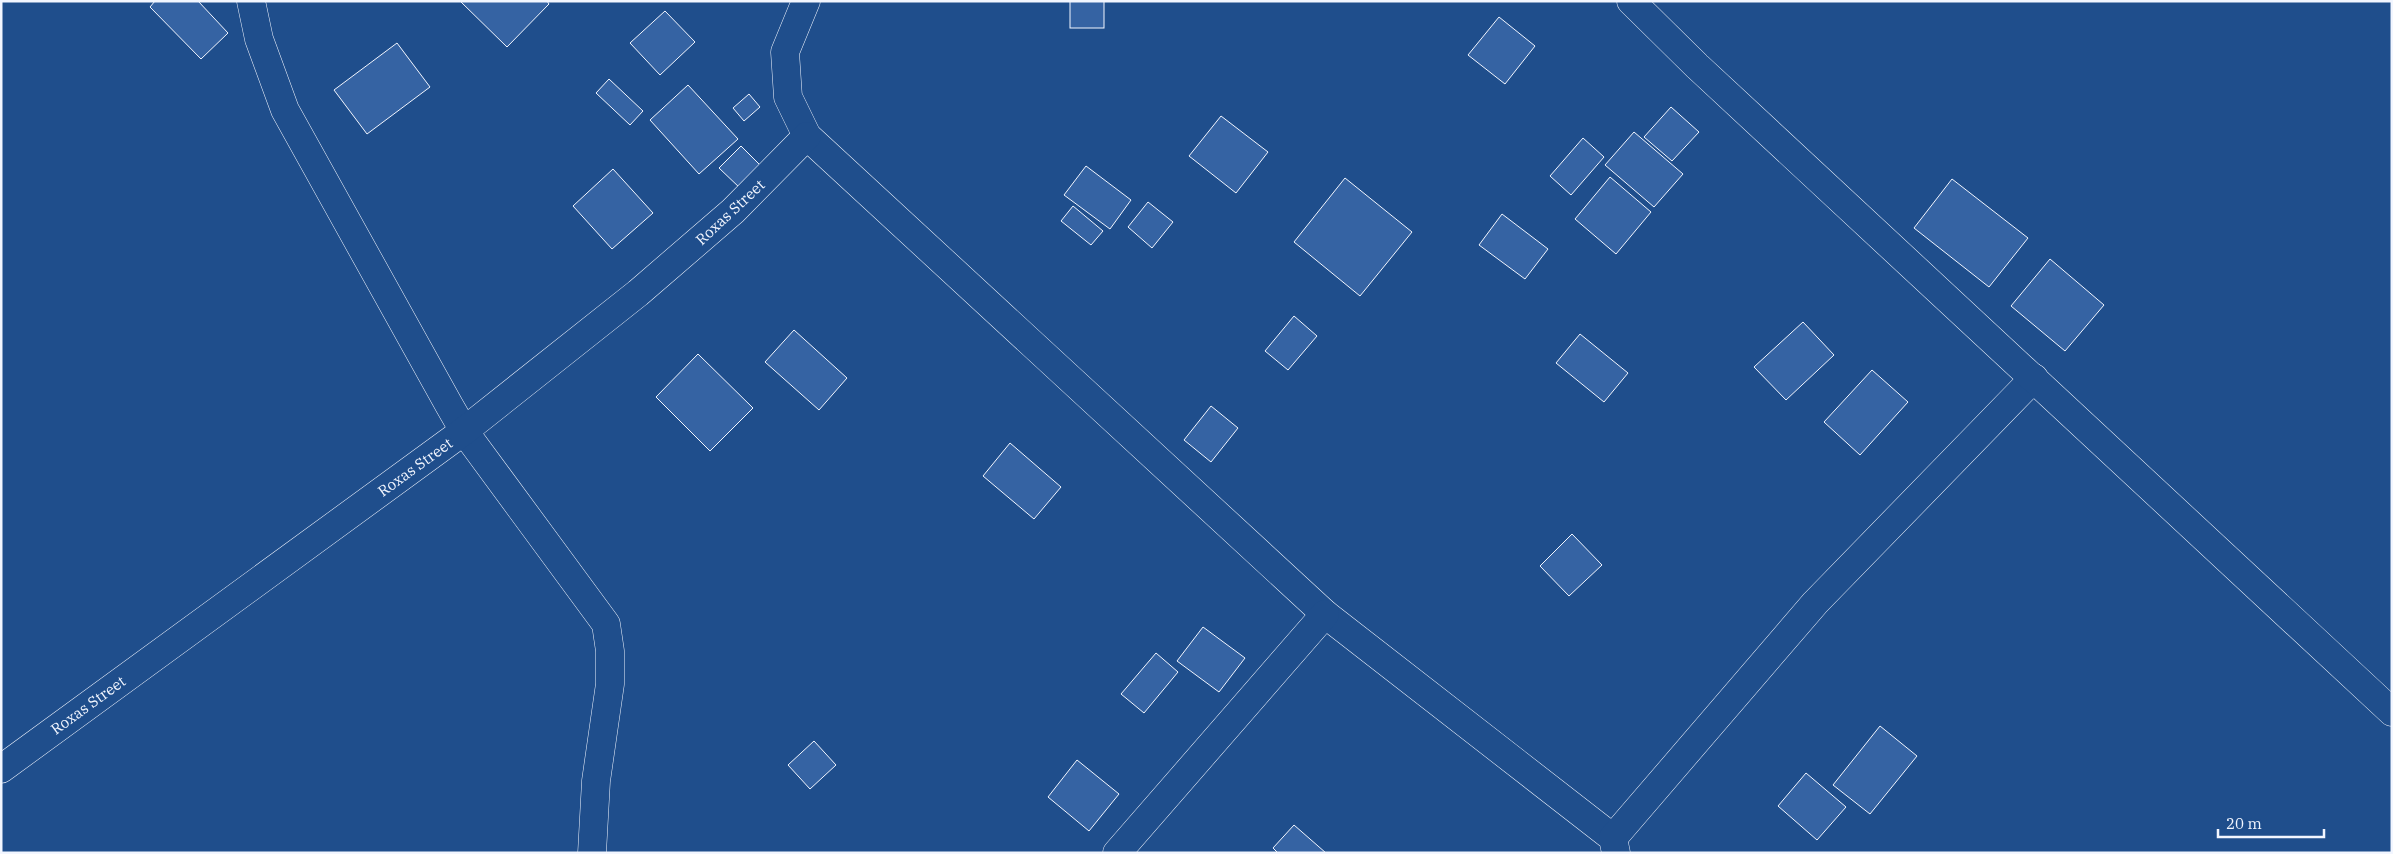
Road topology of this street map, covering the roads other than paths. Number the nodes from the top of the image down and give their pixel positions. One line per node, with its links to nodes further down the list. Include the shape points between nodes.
1 (251, 1): 6 (street, via 259,39 285,110)
2 (806, 1): 4 (street, via 785,52 788,97)
3 (1631, 1): 5 (street)
4 (807, 136): 6 (street, Roxas Street, via 718,224 638,293); 7 (street)
5 (2034, 378): 8 (street); 10 (street, via 1815,603)
6 (464, 431): 9 (street, Roxas Street); 11 (street, via 606,624 610,684 596,781)
7 (1325, 614): 10 (street); 12 (street)
8 (2392, 712)
9 (1, 769)
10 (1615, 845)
11 (592, 853)
12 (1117, 853)

